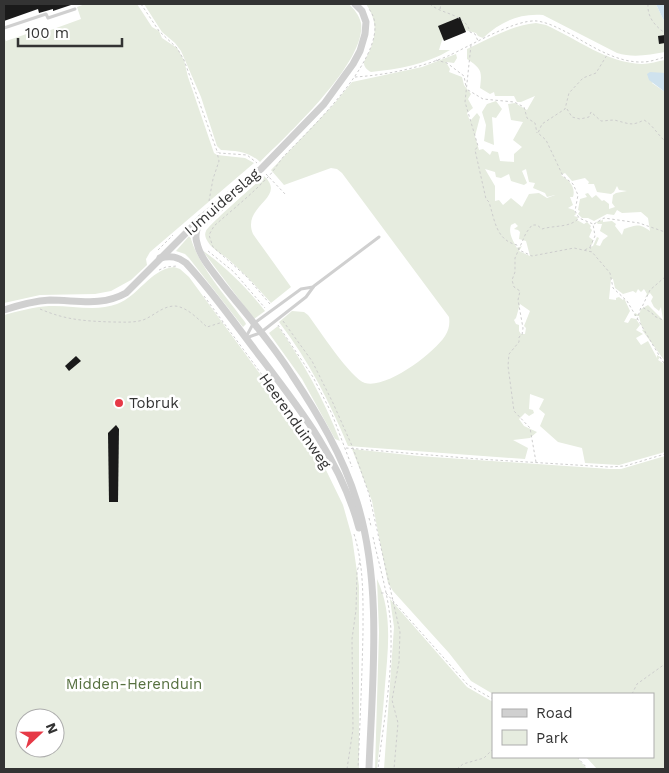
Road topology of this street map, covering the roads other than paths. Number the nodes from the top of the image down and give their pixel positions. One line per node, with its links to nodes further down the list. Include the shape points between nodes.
1 (355, 4): 4 (street, IJmuiderslag, via 366,22 365,34 345,78 262,169)
2 (75, 9): 3 (lane, via 48,18 46,14)
3 (4, 28)
4 (201, 218): 6 (street, IJmuiderslag); 9 (street, Heerenduinweg, via 196,237 200,251)
5 (379, 237): 7 (lane)
6 (160, 258): 8 (street, IJmuiderslag, via 126,293 114,299 102,302 49,300); 11 (street, Heerenduinweg, via 175,256 186,263)
7 (314, 286): 9 (lane, via 301,290); 10 (lane, via 306,297)
8 (4, 310)
9 (253, 324): 10 (street, Heerenduinweg); 11 (lane)
10 (260, 332): 11 (lane); 12 (street, Heerenduinweg, via 292,374 336,446 358,502)
11 (246, 338): 12 (street, Heerenduinweg, via 306,418 328,454 358,520)
12 (370, 572): 13 (street, Heerenduinweg, via 373,640)
13 (369, 769)

